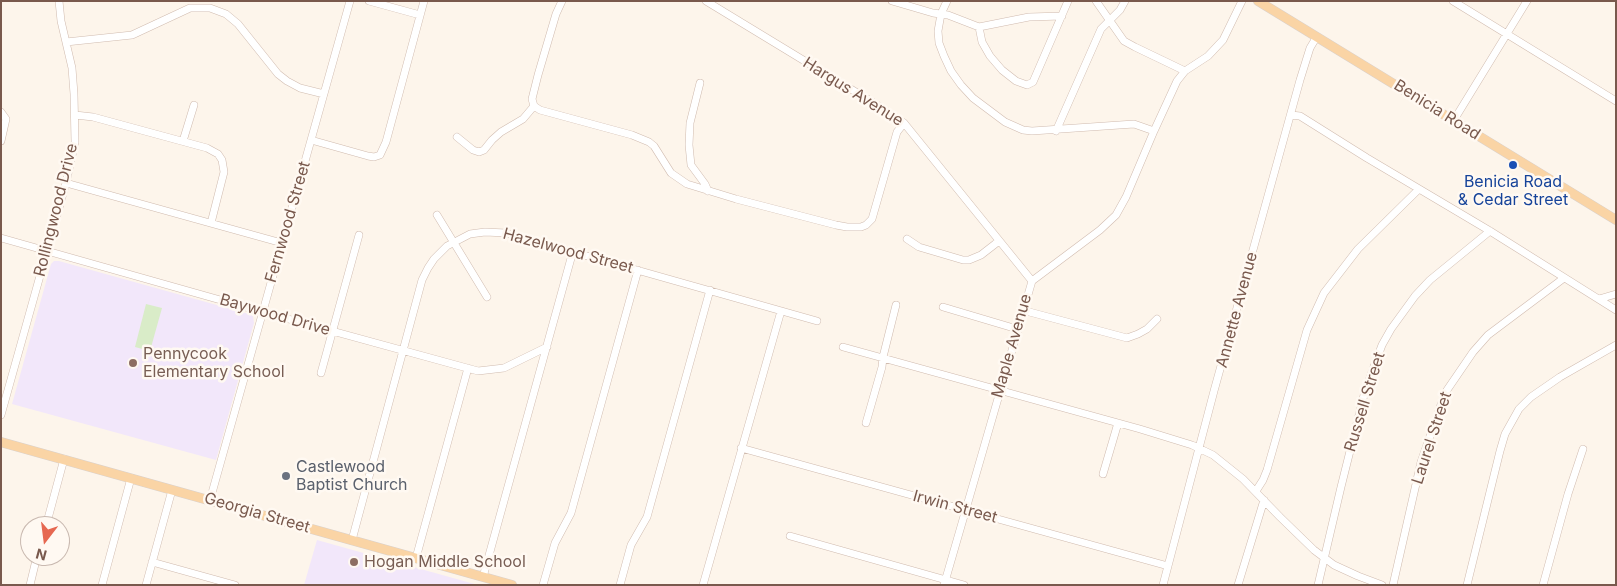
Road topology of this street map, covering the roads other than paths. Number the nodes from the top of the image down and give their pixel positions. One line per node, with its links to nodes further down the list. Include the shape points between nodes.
1 (59, 1): 23 (street, Rollingwood Drive)
2 (350, 1): 26 (street, Fernwood Street)
3 (369, 1): 17 (street)
4 (424, 1): 17 (street)
5 (562, 1): 28 (street, via 547,42)
6 (706, 1): 34 (street, Hargus Avenue)
7 (892, 1): 16 (street)
8 (947, 1): 16 (street)
9 (1068, 1): 18 (street)
10 (1096, 1): 19 (street)
11 (1125, 1): 19 (street)
12 (1242, 1): 24 (street, Maple Avenue, via 1223,40 1208,56)
13 (1258, 1): 22 (main road, Benicia Road)
14 (1453, 1): 21 (street)
15 (1527, 1): 21 (street)
16 (941, 14): 20 (street); 35 (street, via 939,43 961,85 1005,122 1032,131)
17 (420, 15): 38 (street, via 380,155 368,156)
18 (1062, 16): 20 (street, via 1029,17); 20 (street, via 1033,82 1027,85 1016,81 990,56 982,42)
19 (1109, 20): 24 (street, via 1124,41); 35 (street, via 1101,29)
20 (979, 27)
21 (1506, 35): 27 (street); 33 (street)
22 (1316, 38): 32 (street, Annette Avenue); 33 (main road, Benicia Road)
23 (66, 42): 26 (street, via 132,35 190,8 210,8 226,14 238,24 287,81); 31 (street, Rollingwood Drive, via 72,68)
24 (1185, 71): 36 (street, Maple Avenue, via 1172,89)
25 (700, 83): 43 (street, via 690,123 689,145 692,165)
26 (324, 94): 38 (street, Fernwood Street)
27 (1616, 101)
28 (533, 103): 37 (street, via 517,124 501,132 480,152); 43 (street, via 540,110 649,142 671,173 687,184)
29 (194, 105): 40 (street)
30 (1, 112): 39 (street, via 6,119)
31 (75, 115): 40 (street, via 92,116); 41 (street, Rollingwood Drive, via 75,142)
32 (1290, 115): 42 (street, via 1300,116); 86 (street, Annette Avenue)
33 (1454, 120): 45 (main road, Benicia Road)
34 (904, 123): 43 (street, via 897,132 872,218 866,225 847,227); 51 (street, Hargus Avenue)
35 (1056, 131): 36 (street, via 1134,124)
36 (1154, 132): 58 (street, Maple Avenue, via 1116,215)
37 (457, 137)
38 (311, 140): 52 (street, Fernwood Street)
39 (1, 141)
40 (183, 141): 46 (street, via 213,150 222,160 224,172)
41 (66, 183): 46 (street); 54 (street, Rollingwood Drive)
42 (1420, 189): 47 (street); 92 (street, via 1358,248 1324,293 1308,330 1267,470)
43 (708, 191)
44 (437, 215): 53 (street)
45 (1616, 220)
46 (211, 223): 52 (street)
47 (1490, 231): 57 (street); 99 (street, Russell Street, via 1430,280 1391,328 1382,345 1365,391)
48 (359, 235): 72 (street)
49 (1, 238): 54 (street, Baywood Drive)
50 (907, 239): 51 (street, via 919,247 963,260 980,255)
51 (999, 241): 58 (street, Hargus Avenue)
52 (282, 243): 68 (street, Fernwood Street)
53 (453, 243): 55 (street, Hazelwood Street, via 470,234 494,232); 61 (street); 76 (street, Hazelwood Street, via 434,259 422,280)
54 (47, 250): 68 (street, Baywood Drive); 81 (street, Rollingwood Drive)
55 (574, 251): 56 (street, Hazelwood Street); 74 (street)
56 (638, 270): 59 (street, Hazelwood Street); 111 (street, via 571,513 555,543)
57 (1564, 278): 62 (street); 119 (street, Laurel Street, via 1488,335 1445,393 1421,462)
58 (1032, 281): 65 (street, Maple Avenue)
59 (710, 290): 67 (street, Hazelwood Street); 112 (street, via 647,517 631,545)
60 (1616, 294): 62 (street)
61 (487, 297)
62 (1599, 299): 66 (street)
63 (896, 305): 77 (street)
64 (943, 307): 71 (street)
65 (1022, 310): 69 (street, via 1127,338 1147,329); 71 (street, Maple Avenue)
66 (1616, 310)
67 (781, 311): 70 (street, Hazelwood Street); 85 (street)
68 (262, 312): 72 (street, Baywood Drive); 93 (street, Fernwood Street)
69 (1157, 319)
70 (817, 321)
71 (1016, 329): 80 (street, Maple Avenue)
72 (332, 332): 76 (street, Baywood Drive); 79 (street)
73 (1616, 345): 120 (street, via 1560,377 1519,409 1505,434)
74 (547, 347): 78 (street, Baywood Drive, via 504,368 478,371); 104 (street)
75 (843, 347): 77 (street)
76 (404, 351): 78 (street, Baywood Drive); 98 (street, Hazelwood Street)
77 (882, 357): 80 (street); 83 (street)
78 (468, 368): 100 (street)
79 (321, 374)
80 (1000, 390): 82 (street); 95 (street, Maple Avenue)
81 (1, 416)
82 (1118, 423): 86 (street); 89 (street)
83 (866, 424)
84 (1, 442): 88 (main road, Georgia Street)
85 (741, 448): 95 (street, Irwin Street); 113 (street)
86 (1199, 448): 92 (street, via 1228,466); 103 (street, Annette Avenue)
87 (1583, 449): 121 (street)
88 (64, 459): 90 (main road, Georgia Street); 96 (street)
89 (1103, 474)
90 (131, 478): 91 (main road, Georgia Street); 107 (street)
91 (172, 490): 93 (main road, Georgia Street); 101 (street)
92 (1256, 491): 94 (street)
93 (210, 500): 98 (main road, Georgia Street)
94 (1264, 500): 99 (street); 116 (street)
95 (966, 510): 103 (street, Irwin Street); 105 (street, Maple Avenue)
96 (49, 516)
97 (790, 536): 105 (street)
98 (352, 540): 100 (main road, Georgia Street)
99 (1324, 557): 117 (street, Russell Street); 118 (street, via 1334,565)
100 (416, 558): 104 (main road, Georgia Street)
101 (152, 562): 108 (street); 109 (street)
102 (35, 566): 106 (street)
103 (1168, 566): 115 (street, Annette Avenue)
104 (483, 577): 110 (main road, Georgia Street)
105 (945, 582): 114 (street)
106 (30, 585)
107 (102, 585)
108 (146, 585)
109 (234, 585)
110 (512, 585)
111 (543, 585)
112 (620, 585)
113 (703, 585)
114 (964, 585)
115 (1163, 585)
116 (1238, 585)
117 (1318, 585)
118 (1382, 585)
119 (1393, 585)
120 (1466, 585)
121 (1543, 585)

